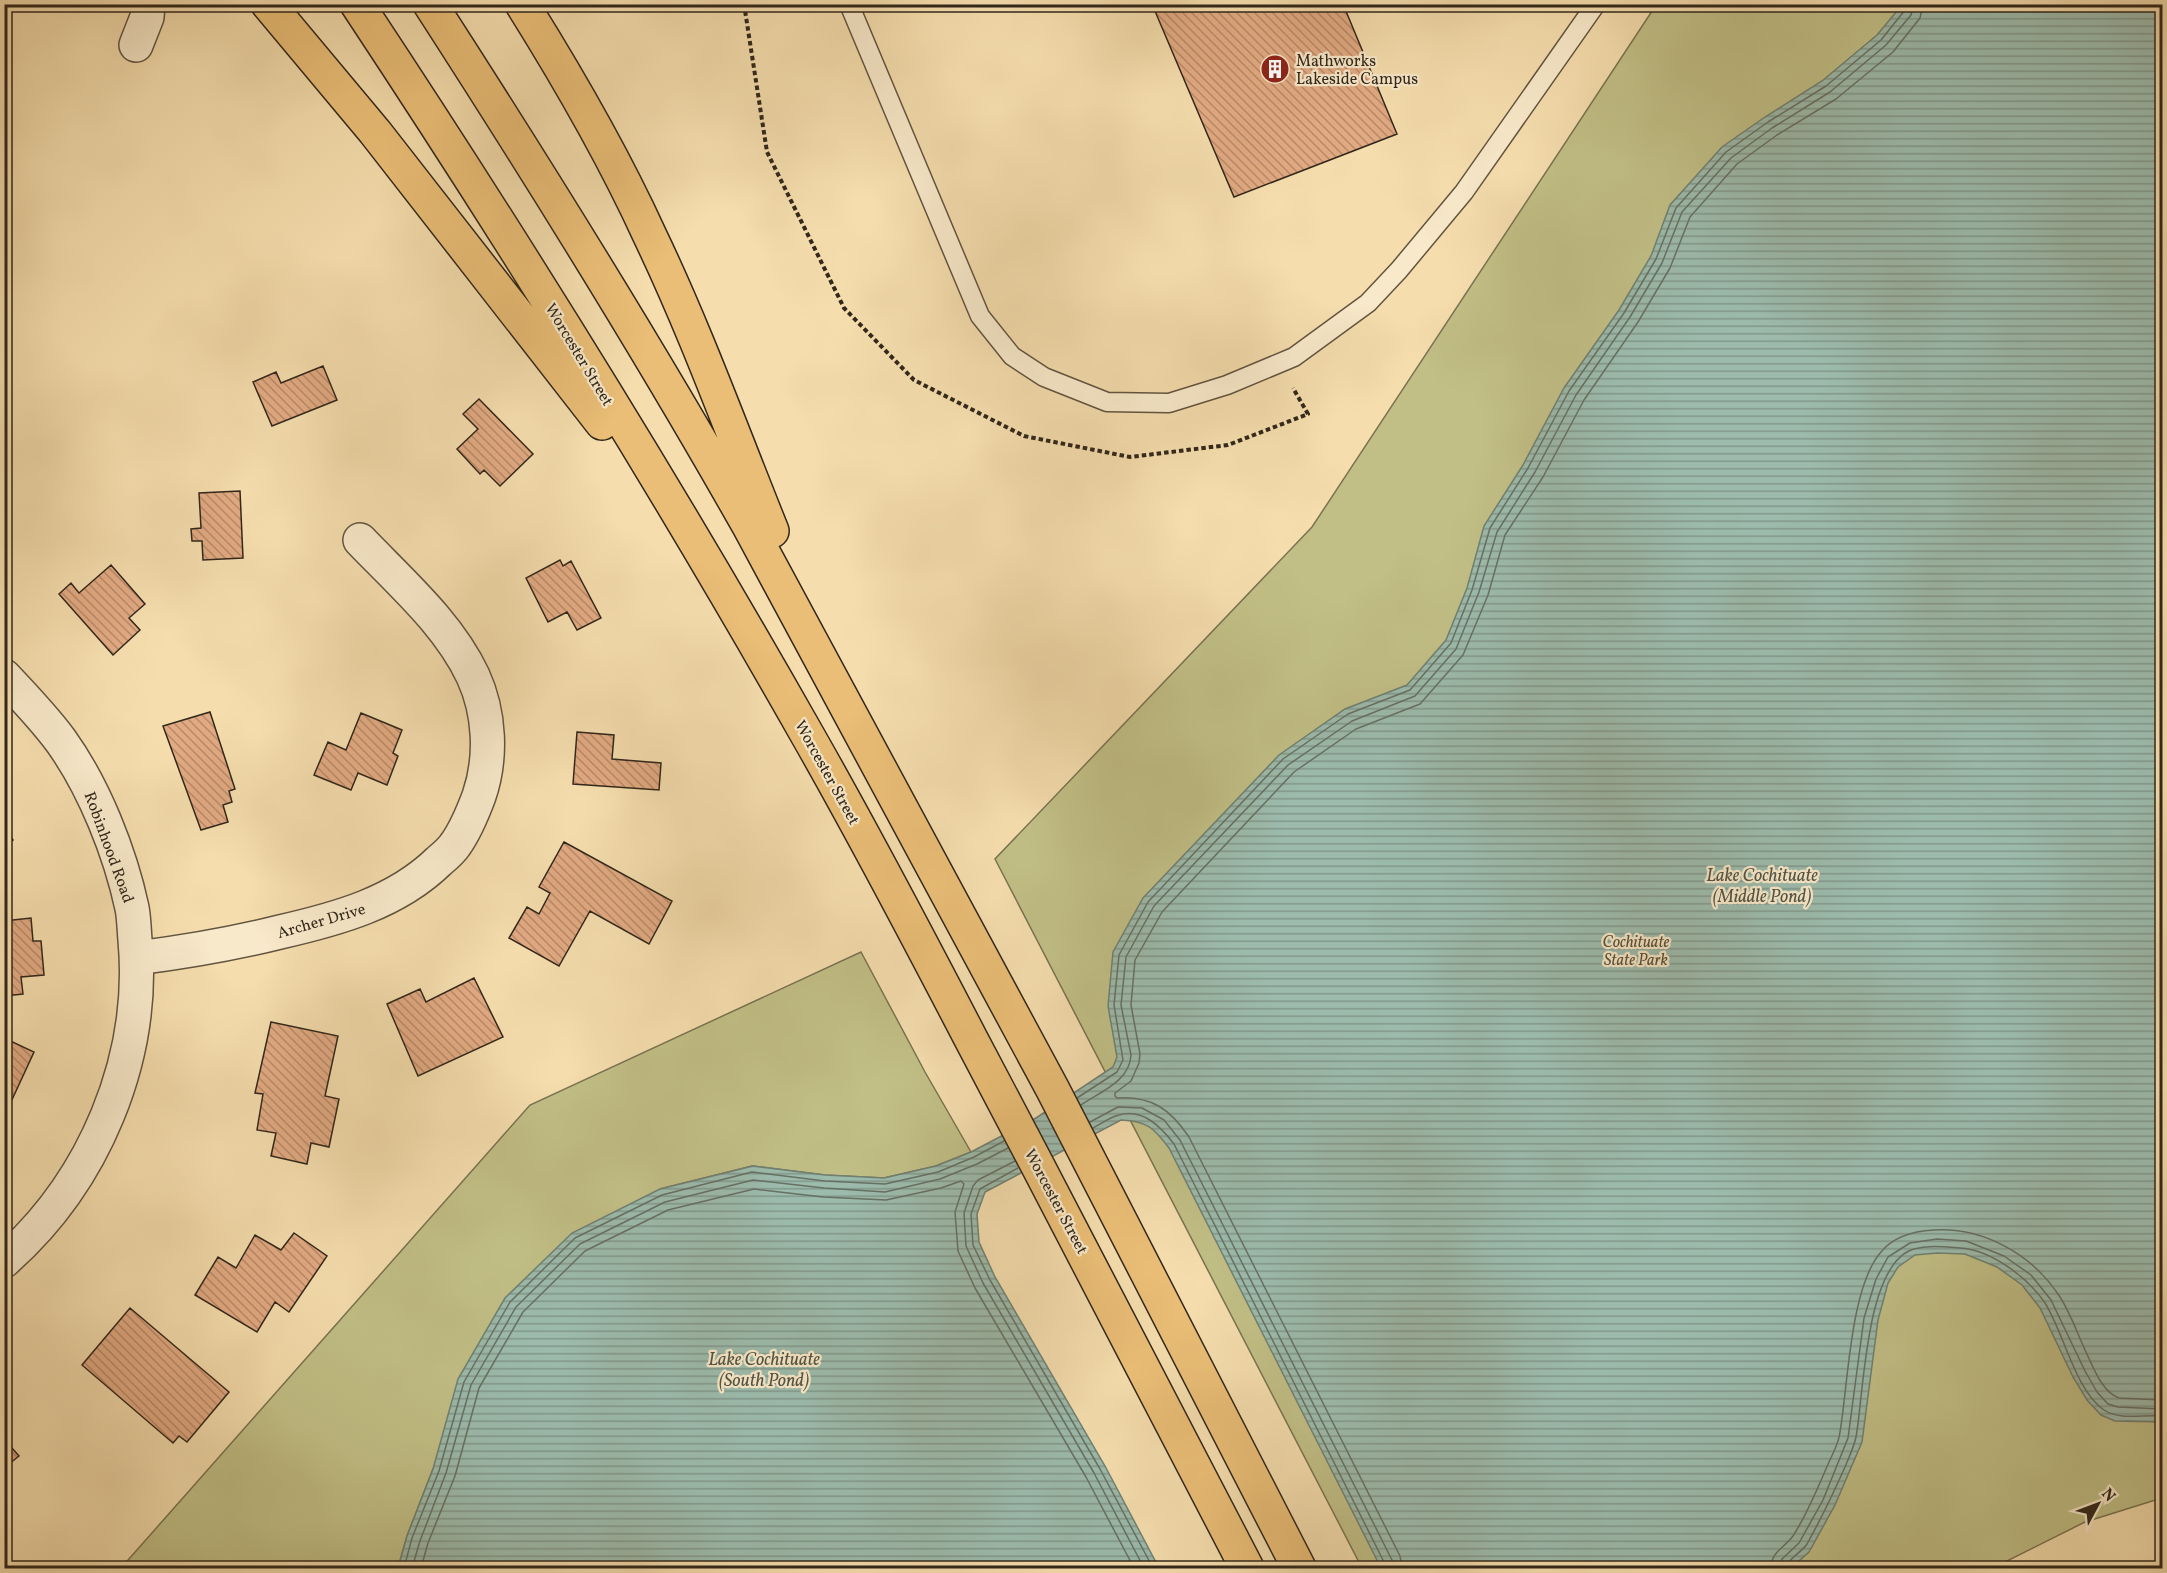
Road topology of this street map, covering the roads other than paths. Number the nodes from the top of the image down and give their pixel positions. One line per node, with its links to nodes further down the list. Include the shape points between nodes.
1 (147, 4): 8 (street, via 147,17)
2 (268, 4): 10 (highway, via 375,132)
3 (357, 4): 10 (highway, Worcester Street, via 540,288)
4 (430, 4): 12 (highway, via 712,460)
5 (522, 4): 12 (highway, via 588,112 651,237 809,621)
6 (849, 4): 7 (lane, via 980,316 1012,356 1044,377 1107,402 1169,403 1227,385 1294,357 1368,303 1464,192)
7 (1596, 4)
8 (136, 45)
9 (360, 540): 13 (street, Archer Drive, via 454,643 473,676 485,710 488,745 484,780 464,830 428,872 400,892 363,909 219,947)
10 (696, 544): 15 (highway, Worcester Street, via 850,811)
11 (4, 676): 13 (street, Robinhood Road, via 62,743 86,783 129,898)
12 (855, 722): 16 (highway, via 1052,1088)
13 (137, 958): 14 (street, Robinhood Road, via 136,1003 129,1047 117,1093 97,1140 46,1217)
14 (4, 1261)
15 (1247, 1569)
16 (1299, 1569)

